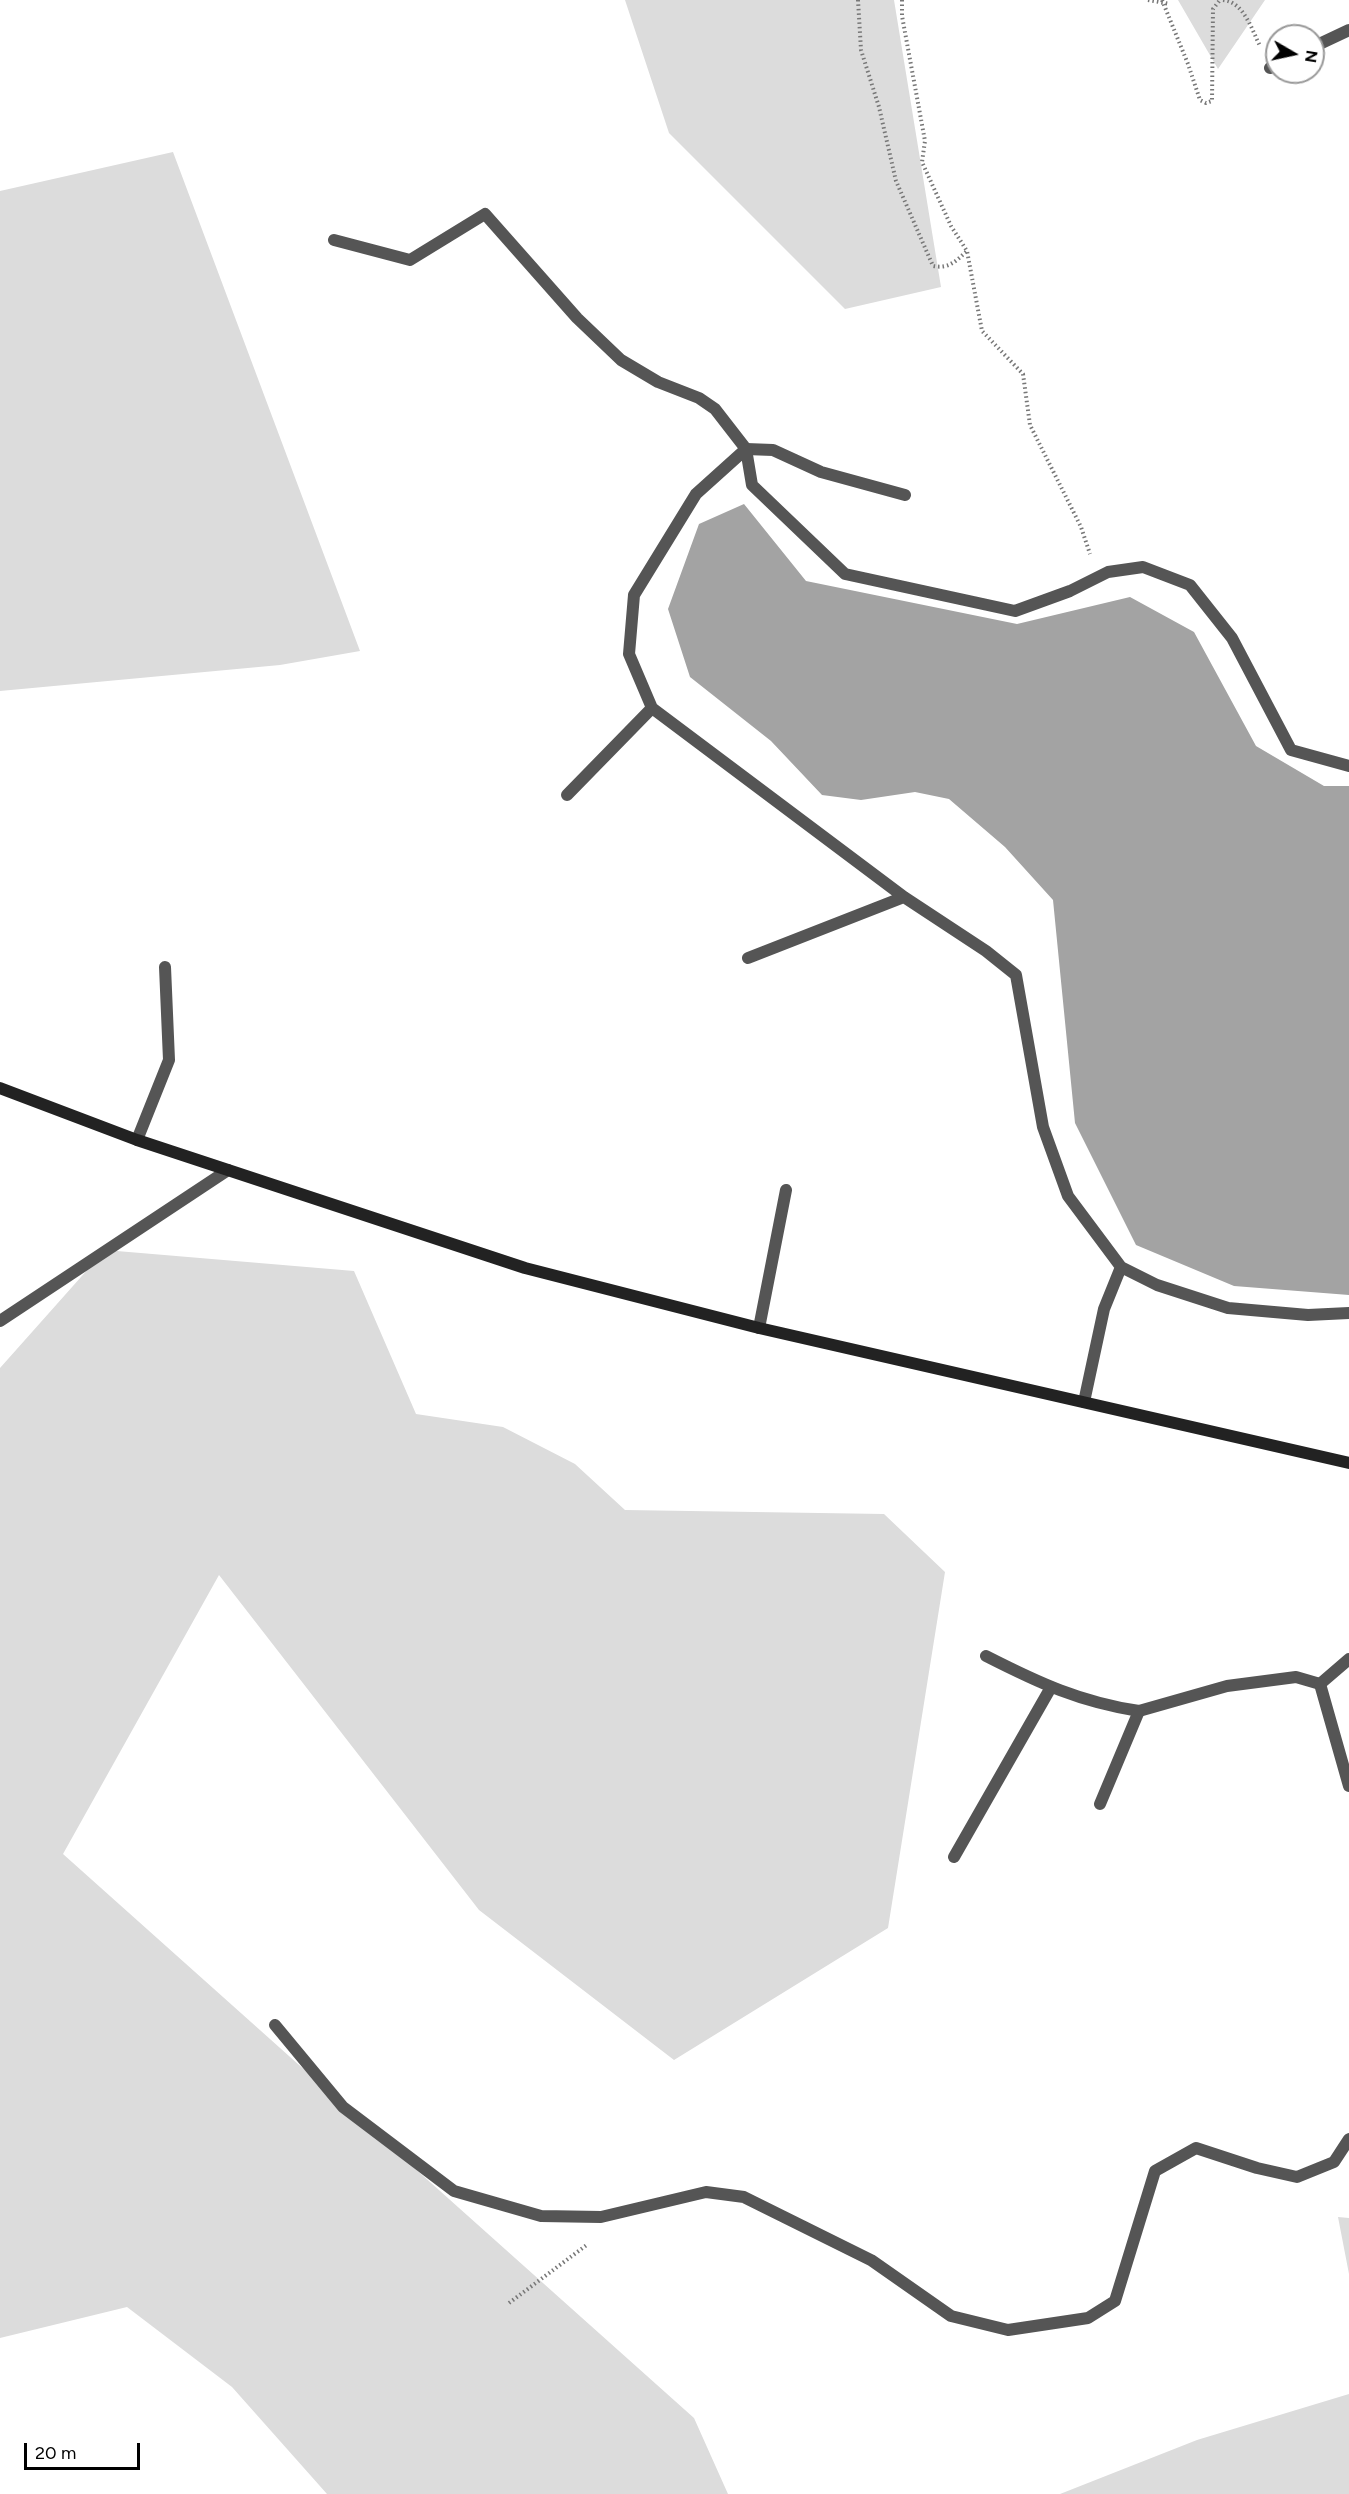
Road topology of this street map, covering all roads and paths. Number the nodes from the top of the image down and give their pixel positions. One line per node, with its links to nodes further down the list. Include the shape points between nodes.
1 (858, 0): 11 (path, via 861,50 896,181 933,266 951,265)
2 (902, 0): 11 (path, via 925,141 922,162)
3 (1148, 0): 5 (path)
4 (1222, 0): 5 (path, via 1213,9 1212,101 1206,103 1200,100); 9 (path, via 1231,1 1245,15)
5 (1163, 2): 6 (path)
6 (1170, 4)
7 (1349, 30): 8 (street)
8 (1325, 41)
9 (1265, 50)
10 (334, 240): 12 (street, via 410,260 485,214 577,318 621,360 715,409)
11 (967, 251): 14 (path, via 982,331 1023,374 1030,425 1081,527)
12 (746, 449): 13 (street, via 773,450 822,472); 14 (street, via 752,485 845,574 1015,611); 15 (street, via 696,494 634,595 629,654)
13 (905, 495)
14 (1097, 578): 16 (street, via 1108,572 1143,567 1190,585 1232,638 1291,750)
15 (652, 708): 17 (street); 18 (street)
16 (1349, 766)
17 (567, 795)
18 (904, 897): 19 (street); 25 (street, via 1016,975 1043,1127 1068,1196)
19 (748, 958)
20 (165, 967): 22 (street, via 169,1060)
21 (0, 1088): 22 (street)
22 (137, 1140): 23 (street)
23 (228, 1170): 27 (street); 28 (street, via 525,1268)
24 (786, 1190): 28 (street)
25 (1121, 1268): 26 (street, via 1157,1285 1228,1308 1308,1315); 29 (street, via 1104,1308)
26 (1349, 1313)
27 (0, 1322)
28 (759, 1328): 29 (street)
29 (1084, 1402): 30 (street)
30 (1349, 1463)
31 (986, 1656): 34 (street)
32 (1349, 1659): 33 (street)
33 (1320, 1684): 35 (street, via 1296,1677 1227,1686); 36 (street)
34 (1050, 1689): 35 (street, via 1106,1706); 38 (street)
35 (1139, 1711): 37 (street)
36 (1349, 1786)
37 (1100, 1804)
38 (954, 1857)
39 (274, 2025): 41 (street, via 343,2107 454,2191 541,2216)
40 (1349, 2139): 41 (street, via 1334,2162 1297,2177 1196,2148 1155,2171 1116,2301 1088,2318 1008,2330 951,2316 871,2260 744,2197 706,2192)
41 (601, 2217): 42 (path, via 599,2236)
42 (509, 2303)

